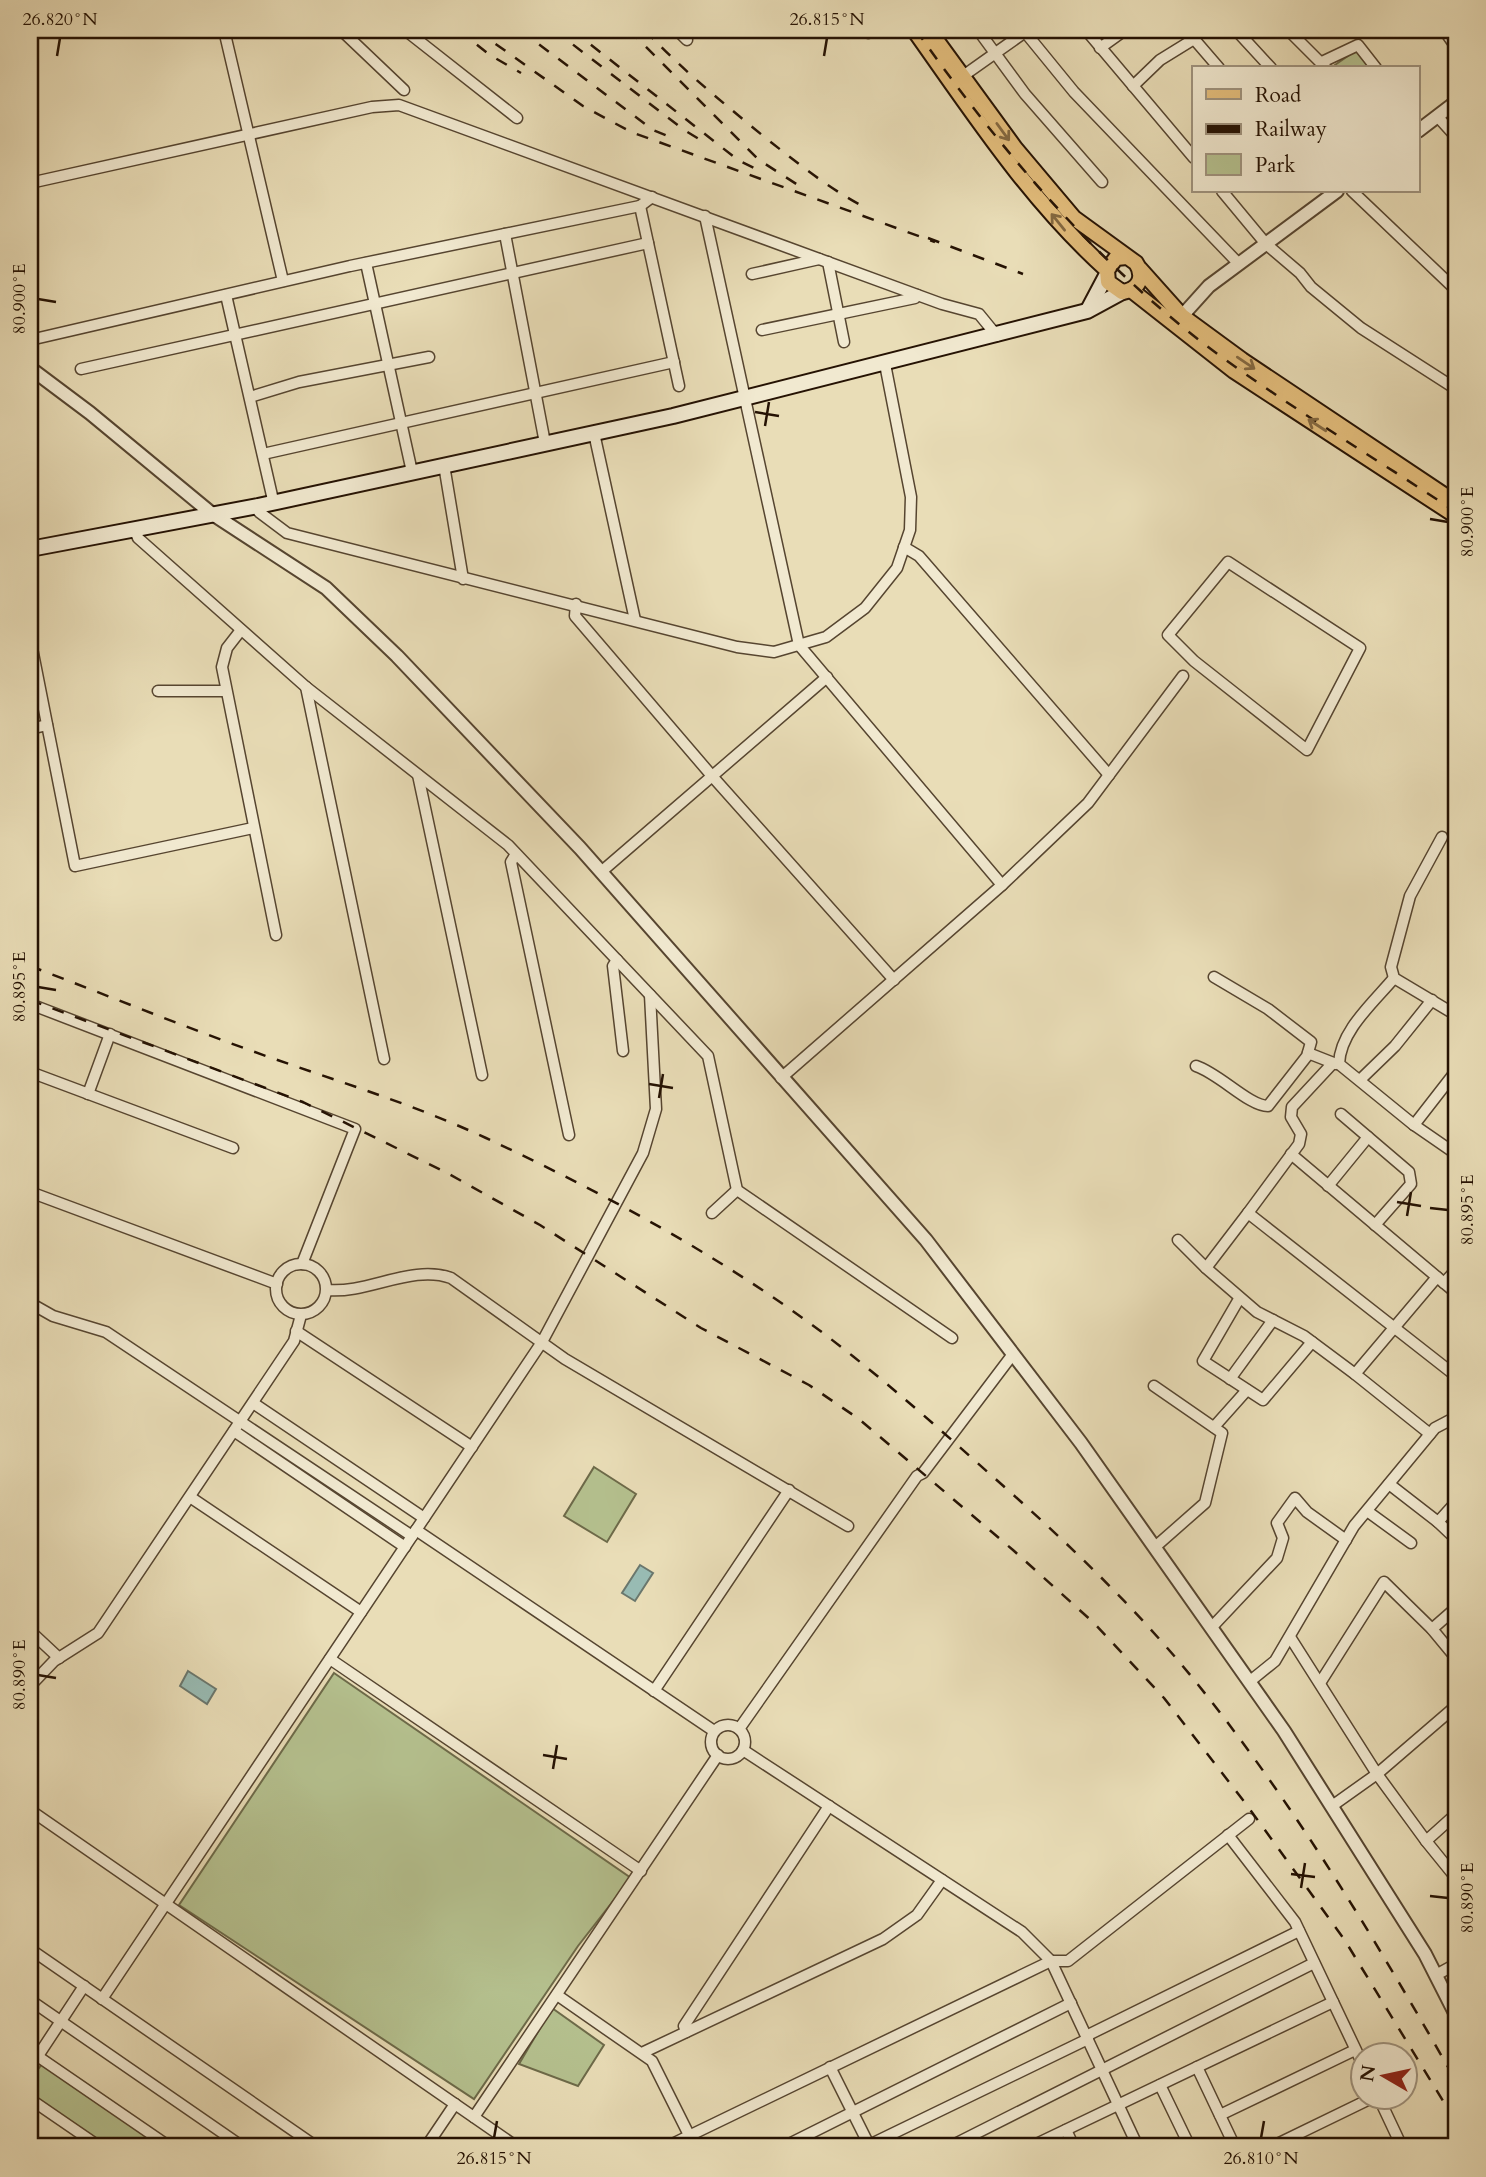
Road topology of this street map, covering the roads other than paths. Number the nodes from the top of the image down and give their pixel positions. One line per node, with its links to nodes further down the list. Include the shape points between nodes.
1 (224, 30): 29 (street)
2 (341, 30): 24 (street)
3 (405, 30): 27 (street)
4 (677, 30): 14 (street)
5 (914, 30): 49 (main road, one-way to 5, via 1002,153)
6 (929, 30): 22 (main road)
7 (978, 30): 17 (street)
8 (1086, 30): 16 (street)
9 (1125, 30): 16 (street)
10 (1236, 30): 20 (street)
11 (1288, 30): 18 (street)
12 (1444, 30): 15 (street)
13 (1027, 31): 17 (street); 46 (street, via 1074,92)
14 (687, 40)
15 (1453, 43)
16 (1100, 48): 23 (street)
17 (995, 53): 22 (street); 32 (street)
18 (1324, 65): 21 (street, via 1358,46)
19 (1217, 66): 23 (street, via 1194,39 1160,60)
20 (1269, 66)
21 (1374, 66)
22 (963, 76): 43 (main road, one-way to 43, via 1074,218)
23 (1133, 86): 31 (street)
24 (404, 90)
25 (1456, 102): 26 (street)
26 (1437, 116): 28 (street); 30 (street)
27 (517, 118)
28 (1420, 129)
29 (248, 134): 33 (street); 37 (street, via 399,105); 51 (street)
30 (1456, 137)
31 (1192, 156)
32 (1102, 182)
33 (30, 183)
34 (1223, 192): 42 (street)
35 (1353, 192): 52 (street)
36 (1331, 193): 42 (street)
37 (652, 197): 38 (street); 39 (street)
38 (640, 206): 40 (street); 41 (street)
39 (705, 216): 44 (street); 75 (street)
40 (505, 234): 45 (street); 48 (street)
41 (648, 243): 48 (street); 66 (street)
42 (1266, 244): 46 (street); 72 (street, via 1361,328)
43 (1127, 257): 47 (main road); 49 (main road, via 1116,258)
44 (824, 260): 50 (street); 55 (street); 58 (street)
45 (366, 262): 51 (street); 56 (street)
46 (1238, 263): 59 (street, via 1209,285)
47 (1140, 269): 53 (main road, via 1138,283); 59 (main road)
48 (513, 273): 56 (street); 73 (street)
49 (1106, 273): 53 (main road, via 1111,287); 57 (main road)
50 (752, 274)
51 (283, 282): 54 (street)
52 (1456, 290)
53 (1127, 291): 57 (main road); 79 (main road, one-way to 53, via 1234,371)
54 (226, 295): 61 (street); 63 (street)
55 (917, 295): 58 (street); 62 (street, via 978,314)
56 (375, 304): 61 (street); 68 (street)
57 (1087, 312): 62 (main road)
58 (839, 314): 60 (street); 64 (street)
59 (1182, 316): 79 (main road, one-way to 79)
60 (762, 330)
61 (236, 335): 70 (street); 74 (street)
62 (997, 335): 67 (main road)
63 (30, 340)
64 (844, 342)
65 (429, 357): 68 (street)
66 (674, 362): 71 (street); 73 (street)
67 (885, 364): 75 (main road); 89 (street, via 911,498 910,530)
68 (389, 367): 74 (street, via 299,382); 76 (street)
69 (30, 368): 86 (street)
70 (81, 369)
71 (679, 386)
72 (1456, 389)
73 (536, 394): 76 (street); 78 (street)
74 (250, 397): 80 (street)
75 (743, 398): 77 (main road); 97 (street)
76 (401, 423): 80 (street); 82 (street)
77 (594, 433): 78 (main road); 93 (street)
78 (545, 443): 81 (main road)
79 (1360, 446): 83 (main road); 87 (main road)
80 (263, 454): 84 (street)
81 (444, 465): 82 (main road); 91 (street)
82 (412, 471): 84 (main road)
83 (1455, 499)
84 (273, 500): 85 (main road)
85 (258, 506): 86 (main road); 91 (street, via 258,512 287,533)
86 (211, 513): 88 (main road); 111 (street, via 326,588 397,656)
87 (1456, 516)
88 (134, 528): 90 (main road); 94 (street, via 138,538)
89 (904, 547): 97 (street, via 897,568 865,608 826,637); 106 (street, via 919,556)
90 (30, 549)
91 (463, 579): 92 (street)
92 (576, 604): 93 (street); 107 (street, via 575,616)
93 (635, 620): 97 (street, via 737,647 774,652)
94 (241, 629): 100 (street); 102 (street, via 227,649 222,667)
95 (30, 638): 103 (street)
96 (1356, 642): 96 (street, via 1228,562 1168,635 1307,750 1361,652)
97 (799, 645): 99 (street)
98 (1183, 676): 106 (street)
99 (827, 677): 107 (street); 112 (street)
100 (306, 687): 105 (street); 125 (street)
101 (158, 691): 102 (street)
102 (226, 691): 108 (street)
103 (47, 725): 104 (street); 108 (street, via 75,866)
104 (30, 729)
105 (418, 775): 110 (street); 130 (street)
106 (1109, 775): 112 (street, via 1088,803)
107 (712, 776): 111 (street); 117 (street)
108 (253, 828): 113 (street)
109 (1441, 837): 116 (street, via 1410,896 1391,958)
110 (516, 854): 114 (street); 136 (street, via 511,862)
111 (601, 872): 132 (street)
112 (1002, 885): 117 (street)
113 (276, 935)
114 (617, 960): 118 (street); 123 (street, via 613,965)
115 (1214, 976): 124 (street, via 1304,1035 1311,1042)
116 (1394, 978): 119 (street); 126 (street, via 1346,1037)
117 (894, 980): 132 (street)
118 (650, 995): 142 (street, via 708,1056); 162 (street, via 656,1109 646,1142)
119 (1432, 1000): 121 (street); 131 (street)
120 (30, 1004): 122 (street)
121 (1456, 1015)
122 (110, 1034): 133 (street); 148 (street, via 355,1129)
123 (623, 1051)
124 (1308, 1053): 126 (street); 127 (street, via 1268,1107 1258,1106)
125 (384, 1059)
126 (1335, 1064): 135 (street); 139 (street, via 1292,1107 1291,1117 1301,1134)
127 (1196, 1066)
128 (1456, 1071): 135 (street)
129 (30, 1072): 133 (street)
130 (482, 1075)
131 (1363, 1077)
132 (781, 1079): 164 (street, via 926,1240)
133 (88, 1094): 138 (street)
134 (1341, 1114): 137 (street)
135 (1414, 1125): 140 (street)
136 (569, 1135)
137 (1368, 1137): 141 (street); 146 (street, via 1412,1178)
138 (233, 1148)
139 (1291, 1154): 141 (street); 145 (street)
140 (1456, 1154)
141 (1328, 1185): 146 (street)
142 (737, 1191): 144 (street); 161 (street)
143 (30, 1192): 152 (street)
144 (712, 1213)
145 (1248, 1213): 149 (street); 159 (street)
146 (1375, 1225): 151 (street)
147 (1178, 1240): 149 (street)
148 (302, 1264): 152 (street, via 284,1271); 153 (street, via 320,1271)
149 (1206, 1268): 155 (street)
150 (1456, 1270): 151 (street)
151 (1441, 1280): 154 (street); 159 (street)
152 (277, 1284): 157 (street, via 283,1307)
153 (327, 1290): 157 (street, via 319,1308); 162 (street, via 347,1292 433,1272 451,1278)
154 (1456, 1293)
155 (1239, 1299): 158 (street); 167 (street, via 1203,1361)
156 (30, 1303): 172 (street, via 53,1316 106,1332)
157 (301, 1315): 160 (street)
158 (1273, 1320): 163 (street); 167 (street)
159 (1396, 1327): 165 (street); 166 (street)
160 (296, 1331): 170 (street); 176 (street)
161 (952, 1338)
162 (542, 1342): 176 (street); 178 (street)
163 (1312, 1342): 165 (street); 169 (street, via 1263,1400)
164 (1013, 1354): 190 (street); 205 (street, via 917,1476)
165 (1355, 1374): 175 (street)
166 (1456, 1376)
167 (1230, 1379): 169 (street)
168 (1154, 1386): 173 (street)
169 (1247, 1390): 173 (street)
170 (253, 1403): 172 (street); 182 (street)
171 (1456, 1417): 175 (street)
172 (241, 1420): 174 (street); 185 (street)
173 (1214, 1427): 190 (street, via 1223,1433 1205,1503)
174 (234, 1431): 179 (street); 189 (street)
175 (1430, 1434): 177 (street)
176 (472, 1447): 182 (street)
177 (1389, 1484): 181 (street); 183 (street)
178 (789, 1490): 184 (street); 203 (street)
179 (190, 1497): 192 (street); 197 (street, via 98,1633)
180 (1456, 1502): 183 (street)
181 (1367, 1511): 187 (street); 188 (street)
182 (424, 1518): 185 (street)
183 (1438, 1522): 186 (street)
184 (848, 1526)
185 (414, 1533): 189 (street); 203 (street)
186 (1456, 1539)
187 (1346, 1540): 193 (street, via 1295,1498 1277,1523 1283,1538 1277,1558); 196 (street)
188 (1411, 1543)
189 (405, 1547): 192 (street)
190 (1155, 1547): 193 (street)
191 (1456, 1608): 194 (street)
192 (361, 1612): 199 (street)
193 (1211, 1628): 200 (street)
194 (1432, 1629): 198 (street); 201 (street, via 1384,1582)
195 (30, 1631): 197 (street)
196 (1290, 1637): 200 (street, via 1275,1661); 201 (street)
197 (59, 1658): 202 (street)
198 (1456, 1658)
199 (330, 1659): 217 (street); 220 (street)
200 (1250, 1682): 211 (street)
201 (1320, 1683): 209 (street)
202 (30, 1686)
203 (654, 1691): 206 (street)
204 (1456, 1706): 209 (street)
205 (739, 1729): 206 (street, via 726,1725); 207 (street, via 745,1739)
206 (714, 1731): 208 (street, via 711,1744)
207 (743, 1750): 208 (street, via 735,1758); 210 (street)
208 (718, 1755): 217 (street)
209 (1377, 1774): 211 (street); 216 (street)
210 (829, 1806): 219 (street); 235 (street, via 684,2026)
211 (1332, 1806): 226 (street)
212 (30, 1810): 220 (street)
213 (1456, 1814): 216 (street)
214 (1249, 1819): 215 (street)
215 (1228, 1835): 221 (street); 223 (street, via 1069,1961)
216 (1426, 1841): 218 (street)
217 (641, 1871): 228 (street)
218 (1456, 1878)
219 (942, 1880): 223 (street, via 1022,1932); 235 (street, via 917,1916 883,1939)
220 (166, 1903): 229 (street); 247 (street)
221 (1299, 1931): 224 (street); 236 (street)
222 (30, 1949): 227 (street)
223 (1051, 1961): 232 (street); 241 (street)
224 (1314, 1963): 231 (street); 244 (street)
225 (1456, 1964): 226 (street)
226 (1436, 1975): 233 (street)
227 (84, 1986): 229 (street); 234 (street)
228 (557, 1996): 238 (street); 253 (street)
229 (102, 1998): 259 (street)
230 (30, 2000): 234 (street)
231 (1332, 2002): 237 (street); 242 (street)
232 (1071, 2003): 236 (street); 251 (street)
233 (1456, 2015)
234 (61, 2022): 240 (street); 258 (street)
235 (686, 2032): 238 (street)
236 (1087, 2037): 244 (street); 265 (street)
237 (1350, 2040)
238 (644, 2052): 255 (street)
239 (1350, 2052): 252 (street)
240 (34, 2054): 243 (street); 257 (street)
241 (831, 2067): 251 (street); 255 (street)
242 (1197, 2067): 245 (street); 252 (street)
243 (30, 2068)
244 (1103, 2070): 248 (street); 266 (street)
245 (1160, 2085): 248 (street); 270 (street)
246 (30, 2099): 256 (street)
247 (455, 2104): 253 (street); 260 (street)
248 (1119, 2104): 254 (street); 269 (street)
249 (1350, 2109): 272 (street)
250 (1384, 2110): 273 (street)
251 (853, 2113): 264 (street); 265 (street)
252 (1220, 2115): 271 (street)
253 (474, 2117): 261 (street)
254 (1066, 2130): 267 (street); 268 (street)
255 (689, 2134): 262 (street); 263 (street)
256 (100, 2147)
257 (170, 2147)
258 (243, 2147)
259 (317, 2147)
260 (426, 2147)
261 (517, 2147)
262 (666, 2147)
263 (695, 2147)
264 (783, 2147)
265 (868, 2147)
266 (949, 2147)
267 (1030, 2147)
268 (1074, 2147)
269 (1139, 2147)
270 (1190, 2147)
271 (1235, 2147)
272 (1271, 2147)
273 (1402, 2147)

